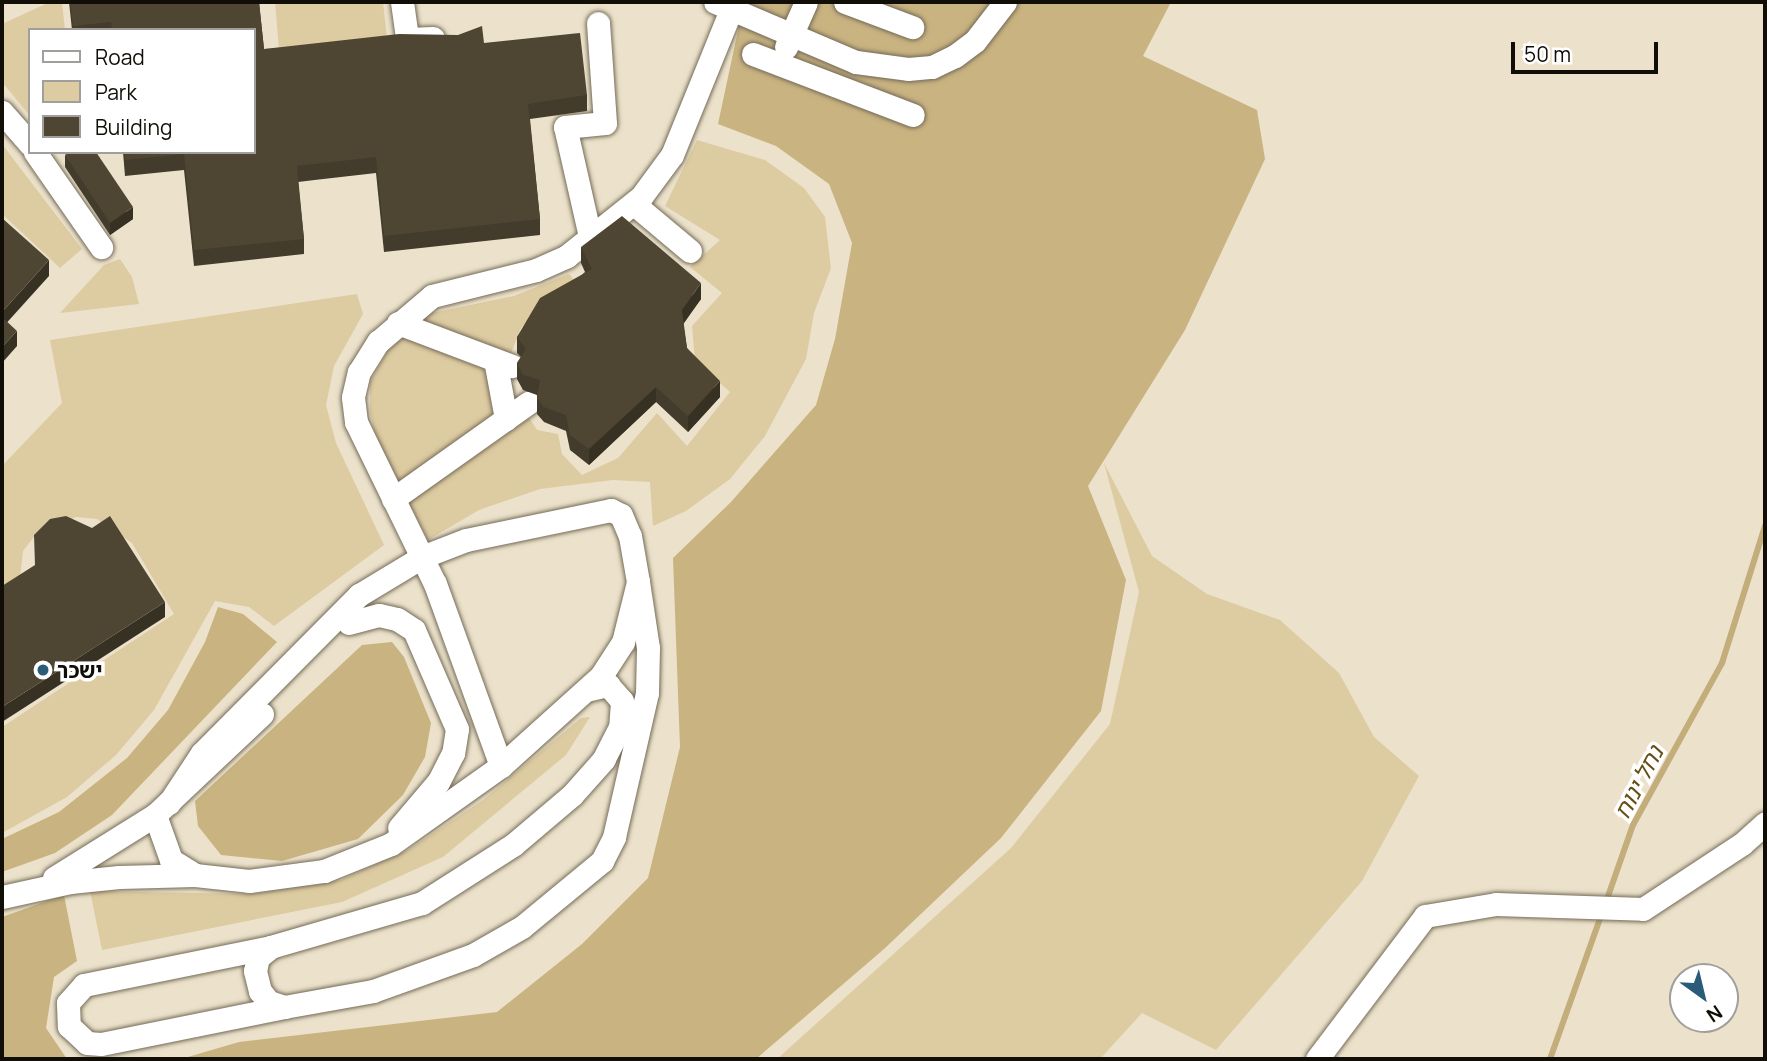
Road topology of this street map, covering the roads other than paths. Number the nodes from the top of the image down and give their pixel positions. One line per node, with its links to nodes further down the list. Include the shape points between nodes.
1 (402, 2): 9 (street, via 407,39)
2 (806, 2): 8 (street)
3 (845, 2): 7 (street)
4 (1005, 2): 8 (street, via 975,41 932,67 856,62)
5 (727, 4): 8 (street); 16 (street, via 672,155)
6 (598, 23): 17 (street, via 605,123 565,127)
7 (912, 27)
8 (792, 34): 11 (street)
9 (457, 37)
10 (753, 54): 11 (street)
11 (779, 64): 13 (street)
12 (2, 112): 14 (street)
13 (912, 115)
14 (28, 142)
15 (36, 154): 18 (street)
16 (634, 204): 17 (street); 19 (street)
17 (591, 241): 20 (street, via 536,270 432,296)
18 (101, 247)
19 (690, 251)
20 (398, 323): 22 (street, via 503,363); 23 (street, via 378,342 359,372 353,397 356,422)
21 (528, 403): 22 (street)
22 (506, 419): 23 (street)
23 (393, 499): 24 (street)
24 (422, 558): 25 (street, via 483,534 611,510 621,515 630,536); 26 (street); 28 (street); 29 (street, via 359,595 202,752)
25 (638, 582): 27 (street, via 623,642); 36 (street, via 648,648 647,693 614,837 602,861 522,927 473,955 373,991)
26 (349, 623): 29 (street, via 229,748); 31 (street, via 379,615 414,630 457,729 453,753 438,782)
27 (586, 690): 28 (street); 35 (street, via 608,685 622,701 620,727 604,759 572,795 513,845 422,903)
28 (501, 766): 31 (street, via 462,798)
29 (162, 809): 32 (street, via 171,860); 33 (street, via 70,871)
30 (1765, 823): 37 (street, via 1742,844 1643,909 1496,904 1425,916)
31 (374, 852): 32 (street, via 287,879 250,881)
32 (195, 875): 33 (street, via 108,878)
33 (32, 888): 34 (street)
34 (2, 897)
35 (271, 947): 36 (street, via 258,957 255,971 269,1003); 36 (street, via 84,985 68,1003 69,1026 87,1043 101,1044)
36 (284, 1007)
37 (1317, 1059)

